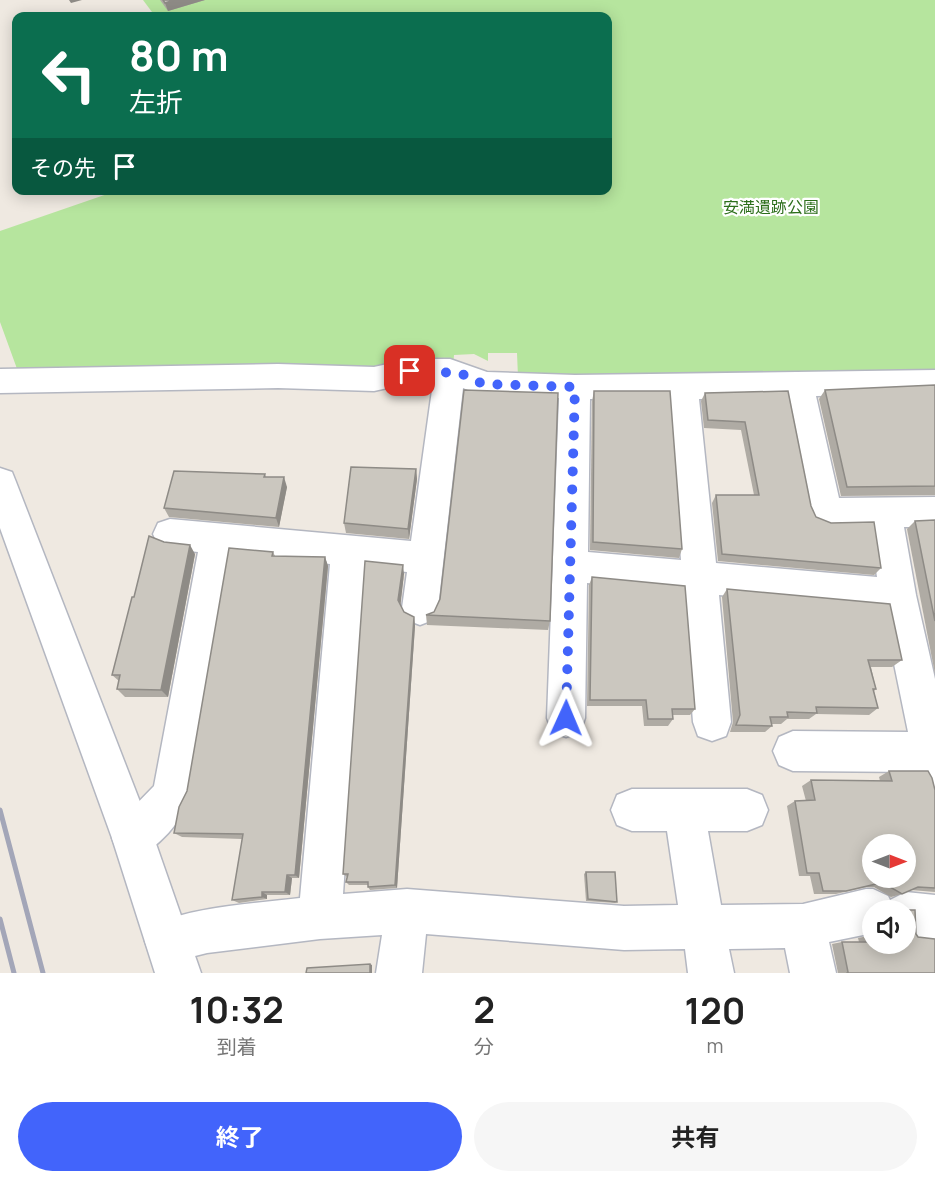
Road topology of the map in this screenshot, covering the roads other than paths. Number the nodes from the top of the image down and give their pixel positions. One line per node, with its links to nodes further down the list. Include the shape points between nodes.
1 (450, 371): 2 (street, via 410,371 374,379 278,376); 5 (street, via 483,384); 13 (street)
2 (0, 381)
3 (935, 382): 4 (street)
4 (798, 384): 6 (street); 9 (street, via 825,513)
5 (575, 387): 6 (street); 14 (street)
6 (683, 387): 15 (street)
7 (0, 482): 25 (street)
8 (935, 512): 9 (street)
9 (885, 513): 16 (street)
10 (171, 534): 11 (street)
11 (218, 538): 12 (street); 25 (street, via 172,796)
12 (350, 551): 13 (street); 29 (street)
13 (426, 558): 17 (street)
14 (570, 566): 15 (street); 18 (street)
15 (699, 577): 16 (street); 19 (street)
16 (898, 595): 21 (street)
17 (420, 608)
18 (566, 718)
19 (712, 722)
20 (793, 751): 21 (street)
21 (934, 757)
22 (632, 810): 23 (street)
23 (684, 810): 24 (street); 32 (street)
24 (747, 810)
25 (133, 838): 33 (street)
26 (407, 911): 29 (street); 32 (street, via 581,926); 34 (street)
27 (862, 911): 31 (street)
28 (916, 915): 30 (street)
29 (320, 917): 33 (street, via 207,931)
30 (935, 917)
31 (803, 926): 32 (street); 36 (street)
32 (704, 927): 35 (street)
33 (173, 957)
34 (399, 973)
35 (711, 973)
36 (813, 973)

